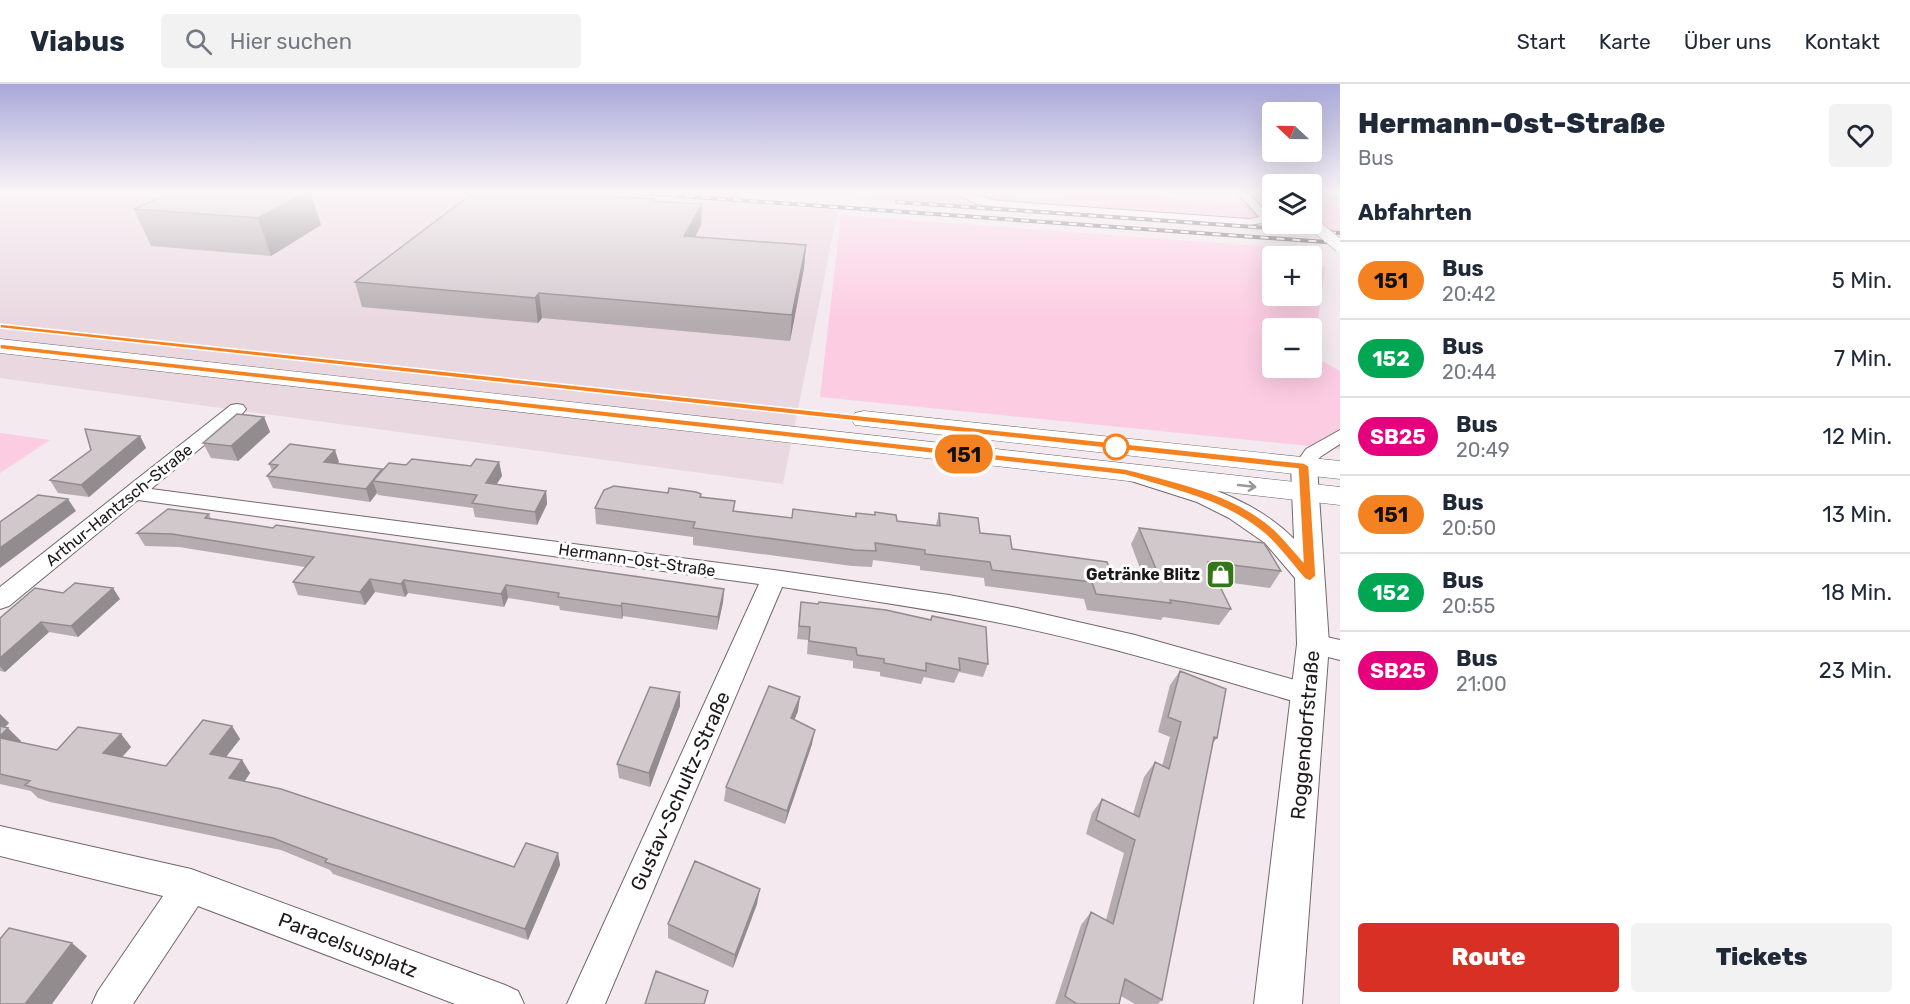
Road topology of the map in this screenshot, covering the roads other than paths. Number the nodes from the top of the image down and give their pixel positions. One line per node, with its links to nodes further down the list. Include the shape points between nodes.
1 (1327, 236): 2 (street, bridge)
2 (1340, 246)
3 (0, 326): 9 (main road)
4 (0, 346): 8 (main road)
5 (237, 409): 10 (street, Arthur-Hantzsch-Straße)
6 (1340, 436): 9 (street, via 1313,453)
7 (1340, 470): 9 (main road)
8 (1126, 472): 9 (main road, one-way to 9); 12 (street, via 1238,509 1270,532)
9 (1303, 479): 11 (main road); 12 (street, Roggendorfstraße)
10 (136, 493): 13 (street, Hermann-Ost-Straße); 14 (street, Arthur-Hantzsch-Straße)
11 (1340, 496)
12 (1310, 576): 15 (street, Roggendorfstraße)
13 (774, 578): 16 (street, Hermann-Ost-Straße, via 1017,617 1135,645); 21 (street, Gustav-Schultz-Straße)
14 (0, 600)
15 (1327, 647): 16 (street, Roggendorfstraße)
16 (1309, 695): 22 (street, Roggendorfstraße)
17 (0, 842): 18 (street, Paracelsusplatz)
18 (191, 886): 19 (street); 20 (street, Paracelsusplatz)
19 (111, 1004)
20 (505, 1004)
21 (586, 1004)
22 (1278, 1004)

